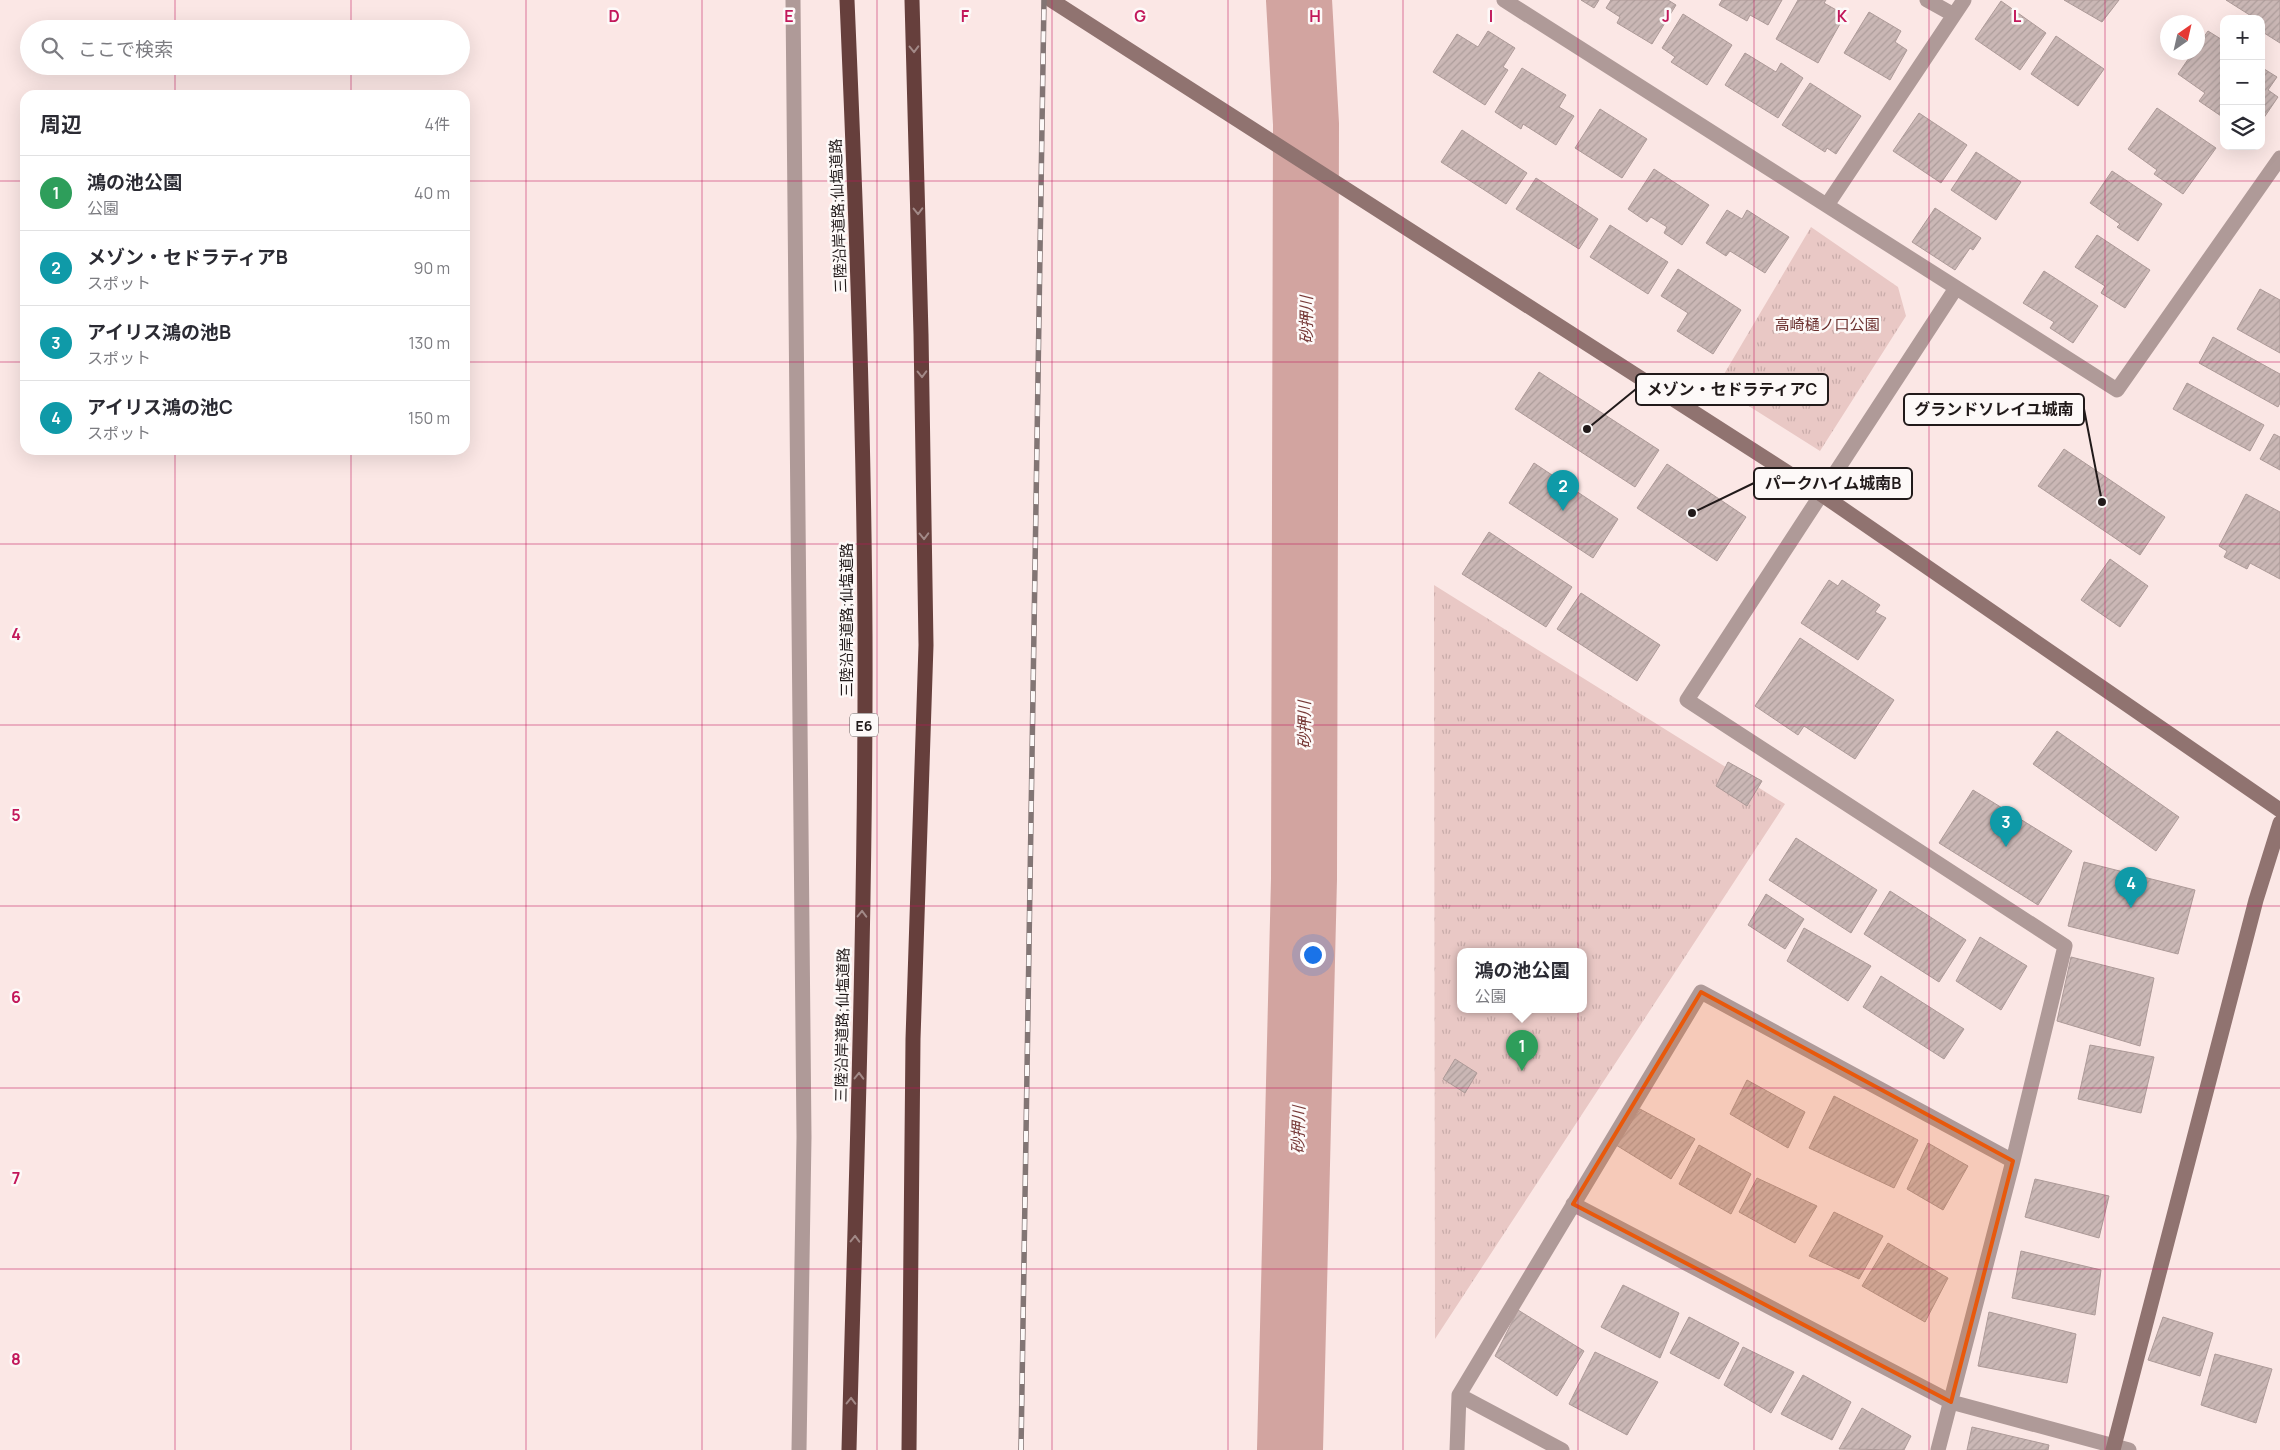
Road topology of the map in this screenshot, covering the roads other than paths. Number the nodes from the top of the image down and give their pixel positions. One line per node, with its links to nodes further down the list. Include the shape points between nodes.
1 (793, 0): 20 (street, via 804,1137)
2 (847, 0): 21 (highway, 三陸沿岸道路;仙塩道路 / E6, one-way to 2, via 862,978 865,634 860,326)
3 (912, 0): 22 (highway, one-way to 22, via 926,646 913,1039)
4 (1051, 0): 12 (street)
5 (1504, 0): 10 (street)
6 (1927, 0): 8 (street)
7 (1964, 0): 8 (street)
8 (1954, 15): 10 (street)
9 (2280, 158): 11 (street, via 2117,390)
10 (1826, 205): 11 (street)
11 (1956, 288): 12 (street)
12 (1821, 494): 13 (street); 15 (street, via 1688,700 2065,946)
13 (2280, 810)
14 (2280, 822): 19 (street, via 2256,900)
15 (2013, 1161): 16 (street, via 1701,992); 18 (street)
16 (1573, 1204): 17 (street); 18 (street)
17 (1459, 1396): 23 (street); 24 (street)
18 (1951, 1402): 19 (street); 25 (street)
19 (2119, 1449)
20 (799, 1450)
21 (849, 1450)
22 (909, 1450)
23 (1457, 1450)
24 (1562, 1450)
25 (1938, 1450)

